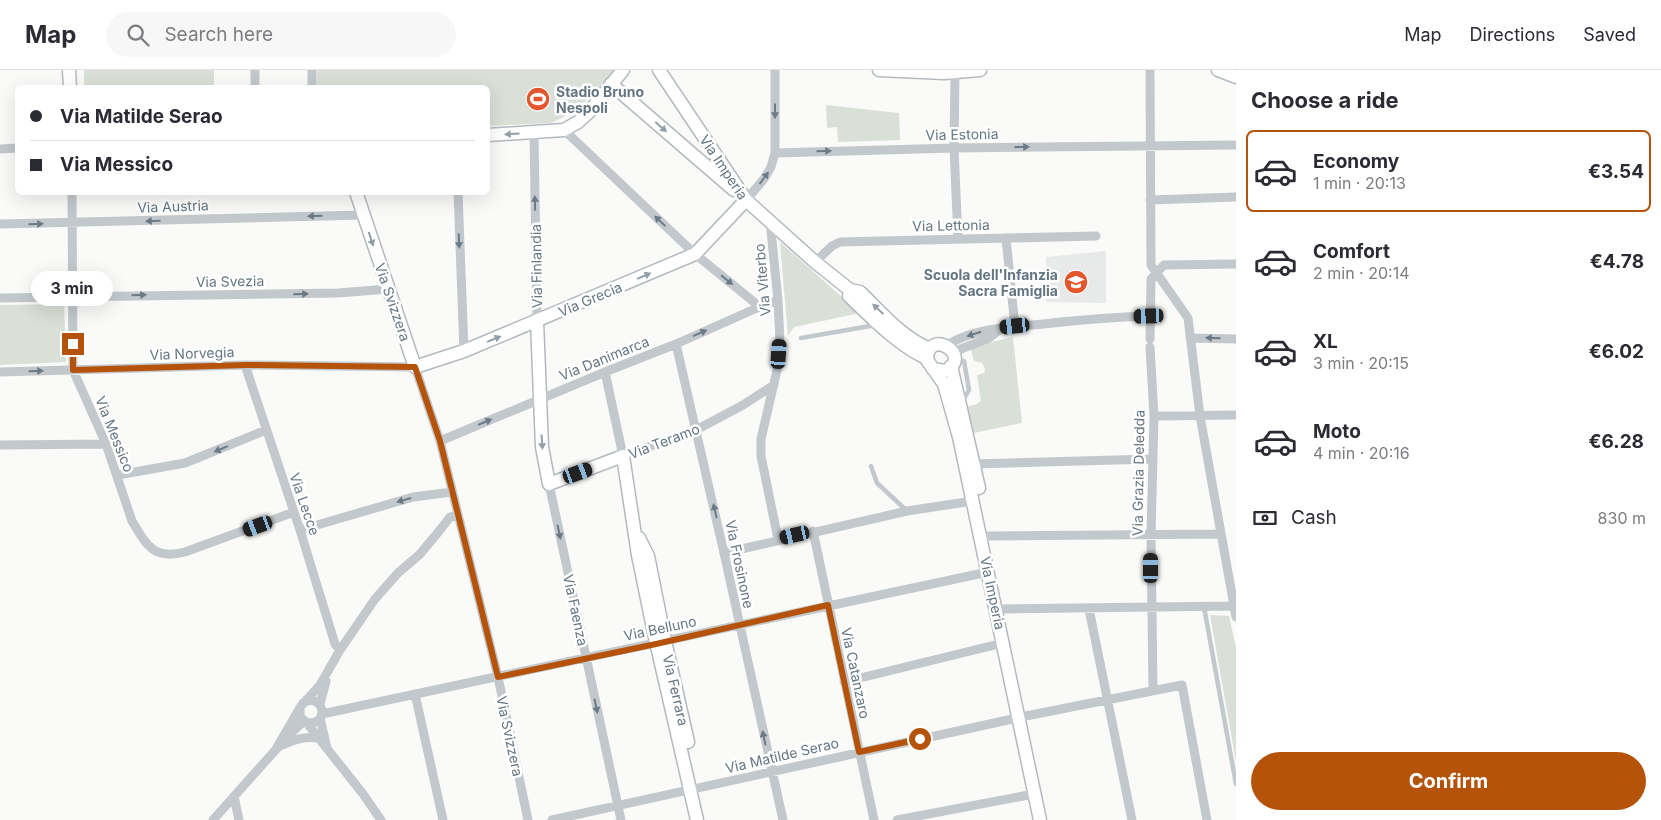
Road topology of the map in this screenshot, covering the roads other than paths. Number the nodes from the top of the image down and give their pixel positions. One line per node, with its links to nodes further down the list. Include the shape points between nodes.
1 (69, 70): 14 (street)
2 (255, 70): 15 (street)
3 (312, 70): 16 (street)
4 (623, 70): 13 (street)
5 (659, 70): 26 (street, Via Imperia)
6 (775, 70): 25 (street, one-way to 25)
7 (879, 70): 11 (street)
8 (980, 70): 11 (street)
9 (1150, 70): 21 (street)
10 (1218, 70): 12 (street)
11 (955, 72): 23 (street)
12 (1235, 74)
13 (611, 84): 17 (street, via 590,111); 26 (street, Via Imperia, one-way to 26)
14 (70, 85)
15 (255, 85)
16 (312, 85)
17 (564, 130): 18 (street); 40 (street, one-way to 17)
18 (534, 132): 19 (street, one-way to 19); 51 (street, Via Finlandia, one-way to 18)
19 (490, 135)
20 (1236, 144): 21 (street, Via Estonia)
21 (1150, 146): 23 (street, Via Estonia, one-way to 21); 32 (street)
22 (15, 148): 24 (street)
23 (954, 148): 25 (street, Via Estonia, one-way to 23); 38 (street)
24 (0, 149)
25 (776, 153): 31 (street, one-way to 25, via 764,179)
26 (716, 166): 31 (street, Via Imperia)
27 (72, 195): 34 (street, Via Messico)
28 (357, 195): 33 (street, Via Svizzera)
29 (458, 195): 58 (street, one-way to 58)
30 (1236, 197): 32 (street)
31 (746, 200): 36 (street, Via Imperia); 40 (street, Via Grecia)
32 (1150, 200): 43 (street, via 1151,265)
33 (364, 215): 34 (street, Via Austria, one-way to 34); 44 (street, Via Svizzera, one-way to 44)
34 (72, 223): 35 (street, Via Austria, one-way to 34); 46 (street, Via Messico)
35 (0, 224)
36 (775, 226): 41 (street, Via Imperia); 48 (street, Via Viterbo, via 771,231)
37 (1096, 236): 39 (street, Via Lettonia)
38 (958, 238): 39 (street, Via Lettonia); 41 (street, Via Lettonia, via 840,242)
39 (1006, 238): 53 (street)
40 (695, 254): 49 (street, one-way to 49, via 754,302); 51 (street, Via Grecia, one-way to 40)
41 (815, 262): 45 (street, Via Imperia)
42 (1236, 264): 43 (street, via 1164,265)
43 (1157, 273): 50 (street, Via Grazia Deledda, via 1150,279); 55 (street, via 1188,318)
44 (388, 289): 46 (street, Via Svezia, one-way to 44, via 338,293); 62 (street, Via Svizzera)
45 (850, 290): 52 (street, Via Imperia, via 849,296); 59 (street, Via Imperia, one-way to 45, via 860,292)
46 (72, 296): 47 (street, Via Svezia); 64 (street, Via Messico)
47 (0, 298)
48 (778, 300): 49 (street, Via Danimarca); 67 (street, Via Viterbo, via 780,342)
49 (757, 308): 57 (street, Via Danimarca, one-way to 49)
50 (1149, 316): 53 (street); 70 (street, Via Grazia Deledda)
51 (537, 321): 58 (street, Via Grecia, one-way to 51); 68 (street, Via Finlandia)
52 (879, 324): 54 (lane); 59 (street, Via Imperia, via 909,349)
53 (1015, 326): 60 (street, via 1002,328 989,338 961,349)
54 (801, 338)
55 (1190, 338): 56 (street, one-way to 55); 71 (street)
56 (1236, 339)
57 (676, 344): 66 (street, Via Danimarca); 73 (street, Via Frosinone)
58 (464, 351): 62 (street, Via Grecia)
59 (928, 353): 60 (street, via 939,344); 63 (street, via 928,363)
60 (954, 357): 63 (street, via 945,371); 79 (street, Via Imperia, via 959,399)
61 (246, 365): 62 (street, Via Norvegia); 64 (street, Via Norvegia); 72 (street, Via Lecce)
62 (415, 367): 74 (street, Via Svizzera)
63 (934, 369): 84 (street, Via Imperia, via 948,396)
64 (73, 370): 65 (street, Via Norvegia, one-way to 64); 75 (street, Via Messico)
65 (0, 372)
66 (605, 372): 68 (street, Via Danimarca); 77 (street, Via Ferrara)
67 (774, 385): 73 (street, Via Teramo); 93 (street, Via Viterbo, via 761,439 761,456)
68 (539, 400): 74 (street, Via Danimarca, one-way to 68); 82 (street, Via Faenza, one-way to 82, via 542,447)
69 (1236, 415): 71 (street)
70 (1154, 416): 71 (street); 78 (street, Via Grazia Deledda)
71 (1200, 416): 90 (street)
72 (266, 430): 81 (street, one-way to 81, via 185,463); 86 (street, Via Lecce)
73 (696, 430): 77 (street, Via Teramo); 94 (street, Via Frosinone, one-way to 73)
74 (440, 441): 83 (street, Via Svizzera)
75 (106, 444): 76 (street); 81 (street, Via Messico)
76 (0, 445)
77 (623, 456): 82 (street, Via Teramo); 104 (street, Via Ferrara, via 636,532 648,556)
78 (1152, 459): 79 (street); 91 (street, Via Grazia Deledda)
79 (974, 464): 92 (street, Via Imperia)
80 (871, 466): 85 (lane, via 877,483)
81 (118, 475): 86 (street, Via Messico, via 135,526 150,546 171,556)
82 (549, 484): 107 (street, Via Faenza, one-way to 107)
83 (452, 492): 87 (street, Via Svizzera); 88 (street, one-way to 88, via 413,497)
84 (972, 501): 85 (street); 95 (street, Via Imperia)
85 (907, 511): 89 (street)
86 (294, 512): 88 (street, Via Lecce)
87 (458, 515): 106 (street, via 450,517 420,554 375,599); 109 (street, Via Svizzera)
88 (300, 530): 106 (street, Via Lecce, via 335,644)
89 (813, 531): 93 (street); 96 (street, Via Catanzaro)
90 (1220, 534): 91 (street); 97 (street)
91 (1151, 535): 92 (street); 98 (street, Via Grazia Deledda)
92 (989, 536): 100 (street, Via Imperia)
93 (778, 539): 94 (street)
94 (724, 552): 103 (street, Via Frosinone)
95 (988, 572): 96 (street, Via Belluno); 105 (street, Via Imperia)
96 (828, 605): 103 (street, Via Belluno); 110 (street, Via Catanzaro)
97 (1234, 606): 99 (street); 102 (street)
98 (1151, 607): 99 (street); 101 (street); 111 (street, Via Grazia Deledda)
99 (1204, 607): 123 (lane)
100 (1004, 608): 101 (street); 116 (street, Via Imperia)
101 (1089, 608): 113 (street)
102 (1236, 617)
103 (740, 625): 104 (street, Via Belluno); 122 (street, Via Frosinone, one-way to 103)
104 (660, 642): 107 (street, Via Belluno); 124 (street, Via Ferrara)
105 (1003, 643): 110 (street); 116 (street, Via Imperia)
106 (340, 650): 108 (street)
107 (586, 658): 109 (street, Via Belluno); 127 (street, Via Faenza, one-way to 127)
108 (330, 669): 114 (street); 115 (street)
109 (498, 677): 112 (street, Via Belluno); 132 (street, Via Svizzera)
110 (844, 682): 121 (street, Via Catanzaro)
111 (1153, 690): 113 (street, Via Matilde Serao); 143 (street, Via Matilde Serao, via 1182,685)
112 (415, 694): 115 (street, Via Belluno, via 338,711); 131 (street)
113 (1108, 699): 116 (street, Via Matilde Serao); 142 (street)
114 (302, 707): 115 (street, via 312,700); 117 (street, via 300,717); 120 (street)
115 (321, 711): 117 (street, via 315,723); 119 (street)
116 (1022, 717): 121 (street, Via Matilde Serao); 125 (street, Via Imperia); 141 (street, Via Imperia)
117 (305, 722): 118 (street); 120 (street)
118 (318, 738): 119 (street); 120 (street, via 300,738)
119 (327, 748): 130 (street)
120 (276, 749): 126 (street)
121 (859, 752): 122 (street, Via Matilde Serao); 138 (street, Via Catanzaro)
122 (771, 772): 124 (street, Via Matilde Serao); 137 (street, Via Frosinone)
123 (1236, 784)
124 (695, 789): 127 (street, Via Matilde Serao); 135 (street, Via Ferrara); 136 (street, Via Ferrara)
125 (1034, 794): 139 (street); 140 (street, Via Imperia)
126 (234, 796): 128 (street); 129 (street)
127 (617, 805): 133 (street, Via Matilde Serao); 134 (street, Via Faenza)
128 (212, 820)
129 (240, 820)
130 (381, 820)
131 (443, 820)
132 (528, 820)
133 (552, 820)
134 (620, 820)
135 (697, 820)
136 (705, 820)
137 (783, 820)
138 (874, 820)
139 (897, 820)
140 (1040, 820)
141 (1049, 820)
142 (1132, 820)
143 (1207, 820)

